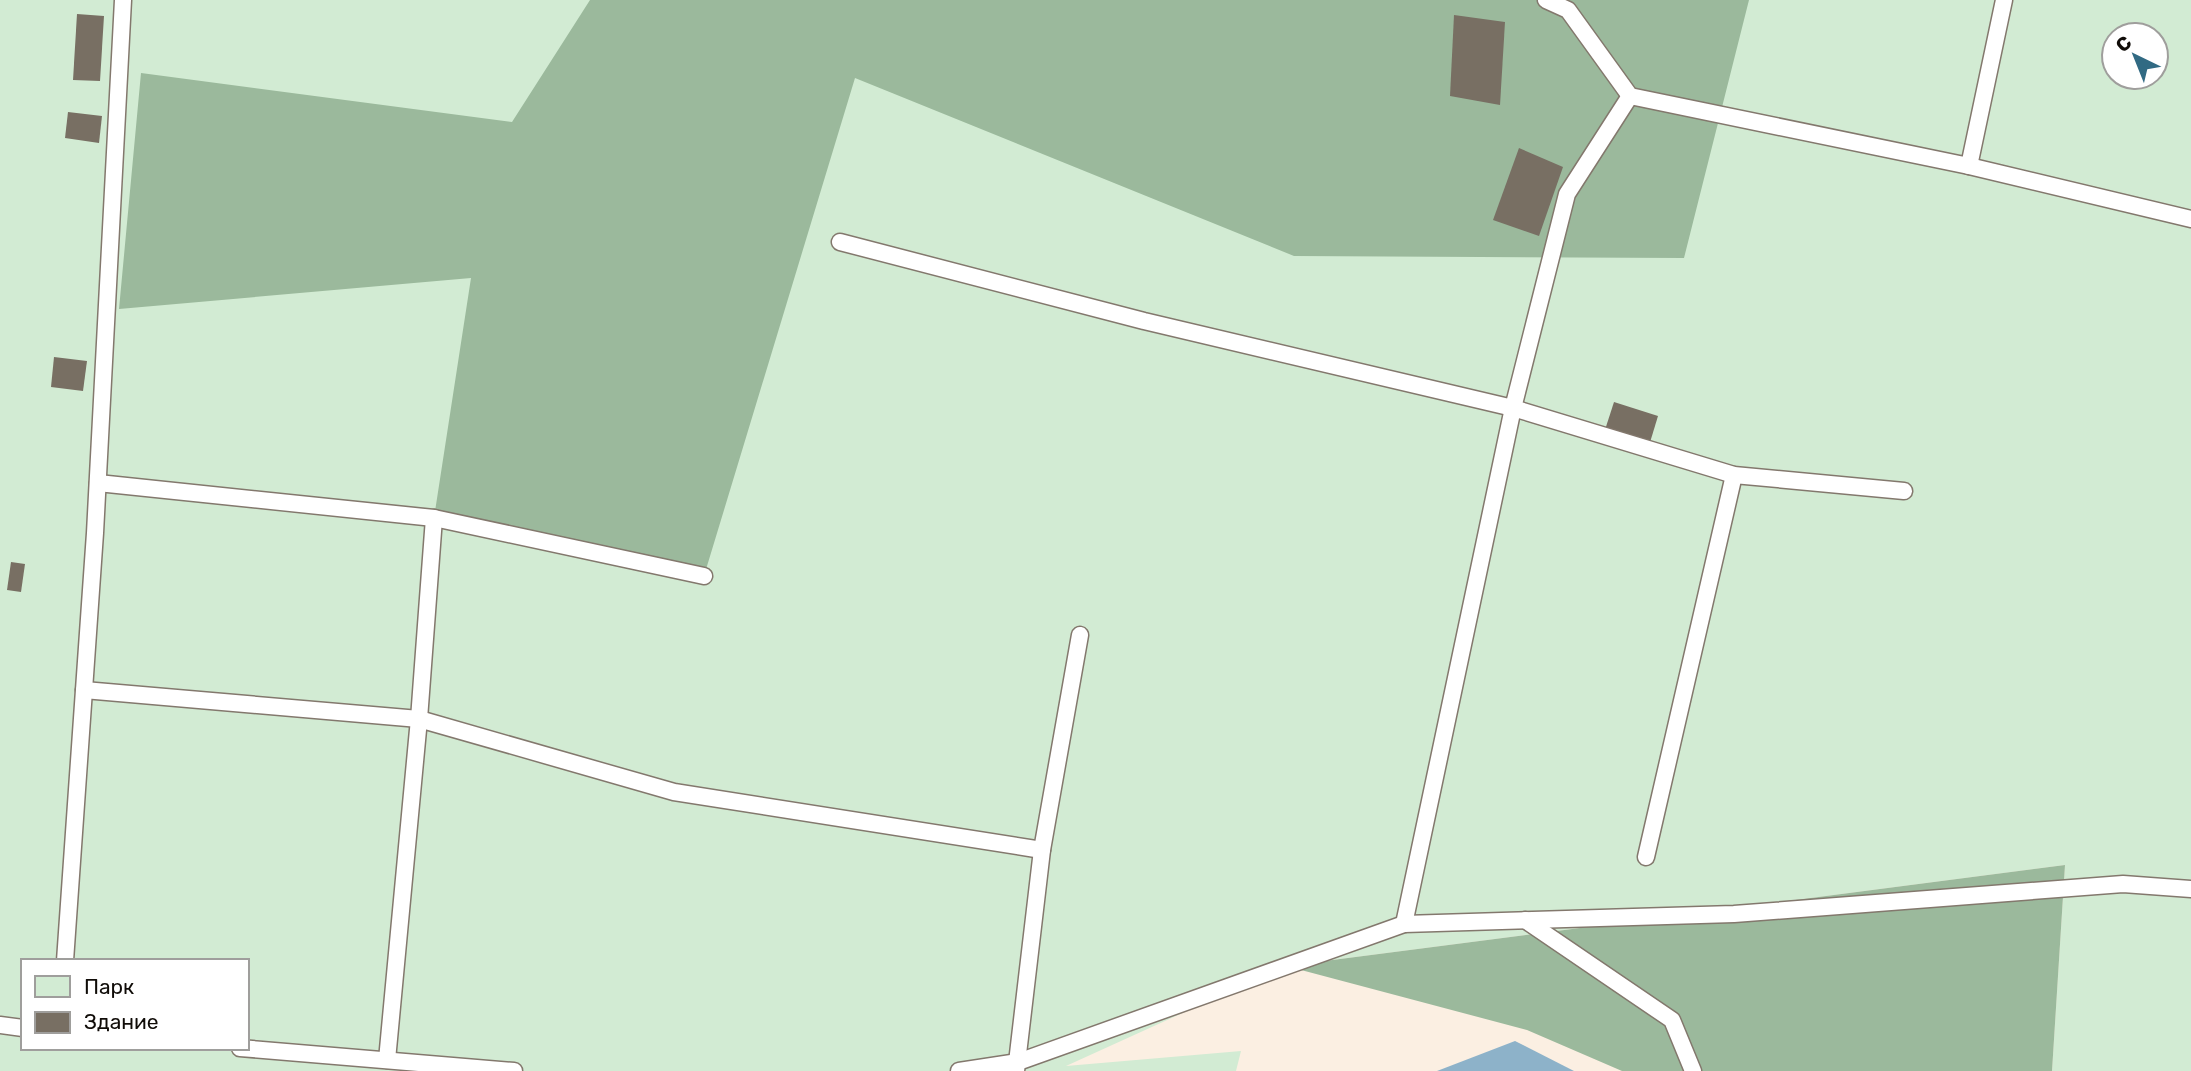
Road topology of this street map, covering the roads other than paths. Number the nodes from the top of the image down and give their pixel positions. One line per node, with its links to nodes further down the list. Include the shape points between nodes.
1 (124, 0): 10 (lane)
2 (1546, 0): 4 (lane, via 1568,10)
3 (2004, 0): 5 (lane)
4 (1630, 96): 5 (lane); 8 (lane, via 1567,194)
5 (1969, 166): 6 (lane)
6 (2191, 219)
7 (841, 242): 8 (lane, via 1144,321)
8 (1513, 408): 9 (lane); 21 (lane)
9 (1734, 475): 11 (lane); 18 (lane)
10 (98, 483): 12 (lane); 15 (lane)
11 (1904, 491)
12 (434, 519): 13 (lane); 16 (lane)
13 (704, 576)
14 (1080, 635): 17 (lane)
15 (84, 690): 16 (lane); 22 (lane)
16 (419, 719): 17 (lane, via 674,792); 26 (lane)
17 (1042, 850): 27 (lane)
18 (1646, 857)
19 (2191, 889): 20 (lane, via 2123,884 1734,914)
20 (1525, 920): 21 (lane); 30 (lane, via 1672,1020)
21 (1404, 924): 27 (lane)
22 (65, 959)
23 (0, 1025): 24 (lane)
24 (21, 1028)
25 (248, 1049): 26 (lane)
26 (387, 1060): 28 (lane)
27 (1017, 1067): 29 (lane)
28 (514, 1071)
29 (959, 1071)
30 (1693, 1071)

